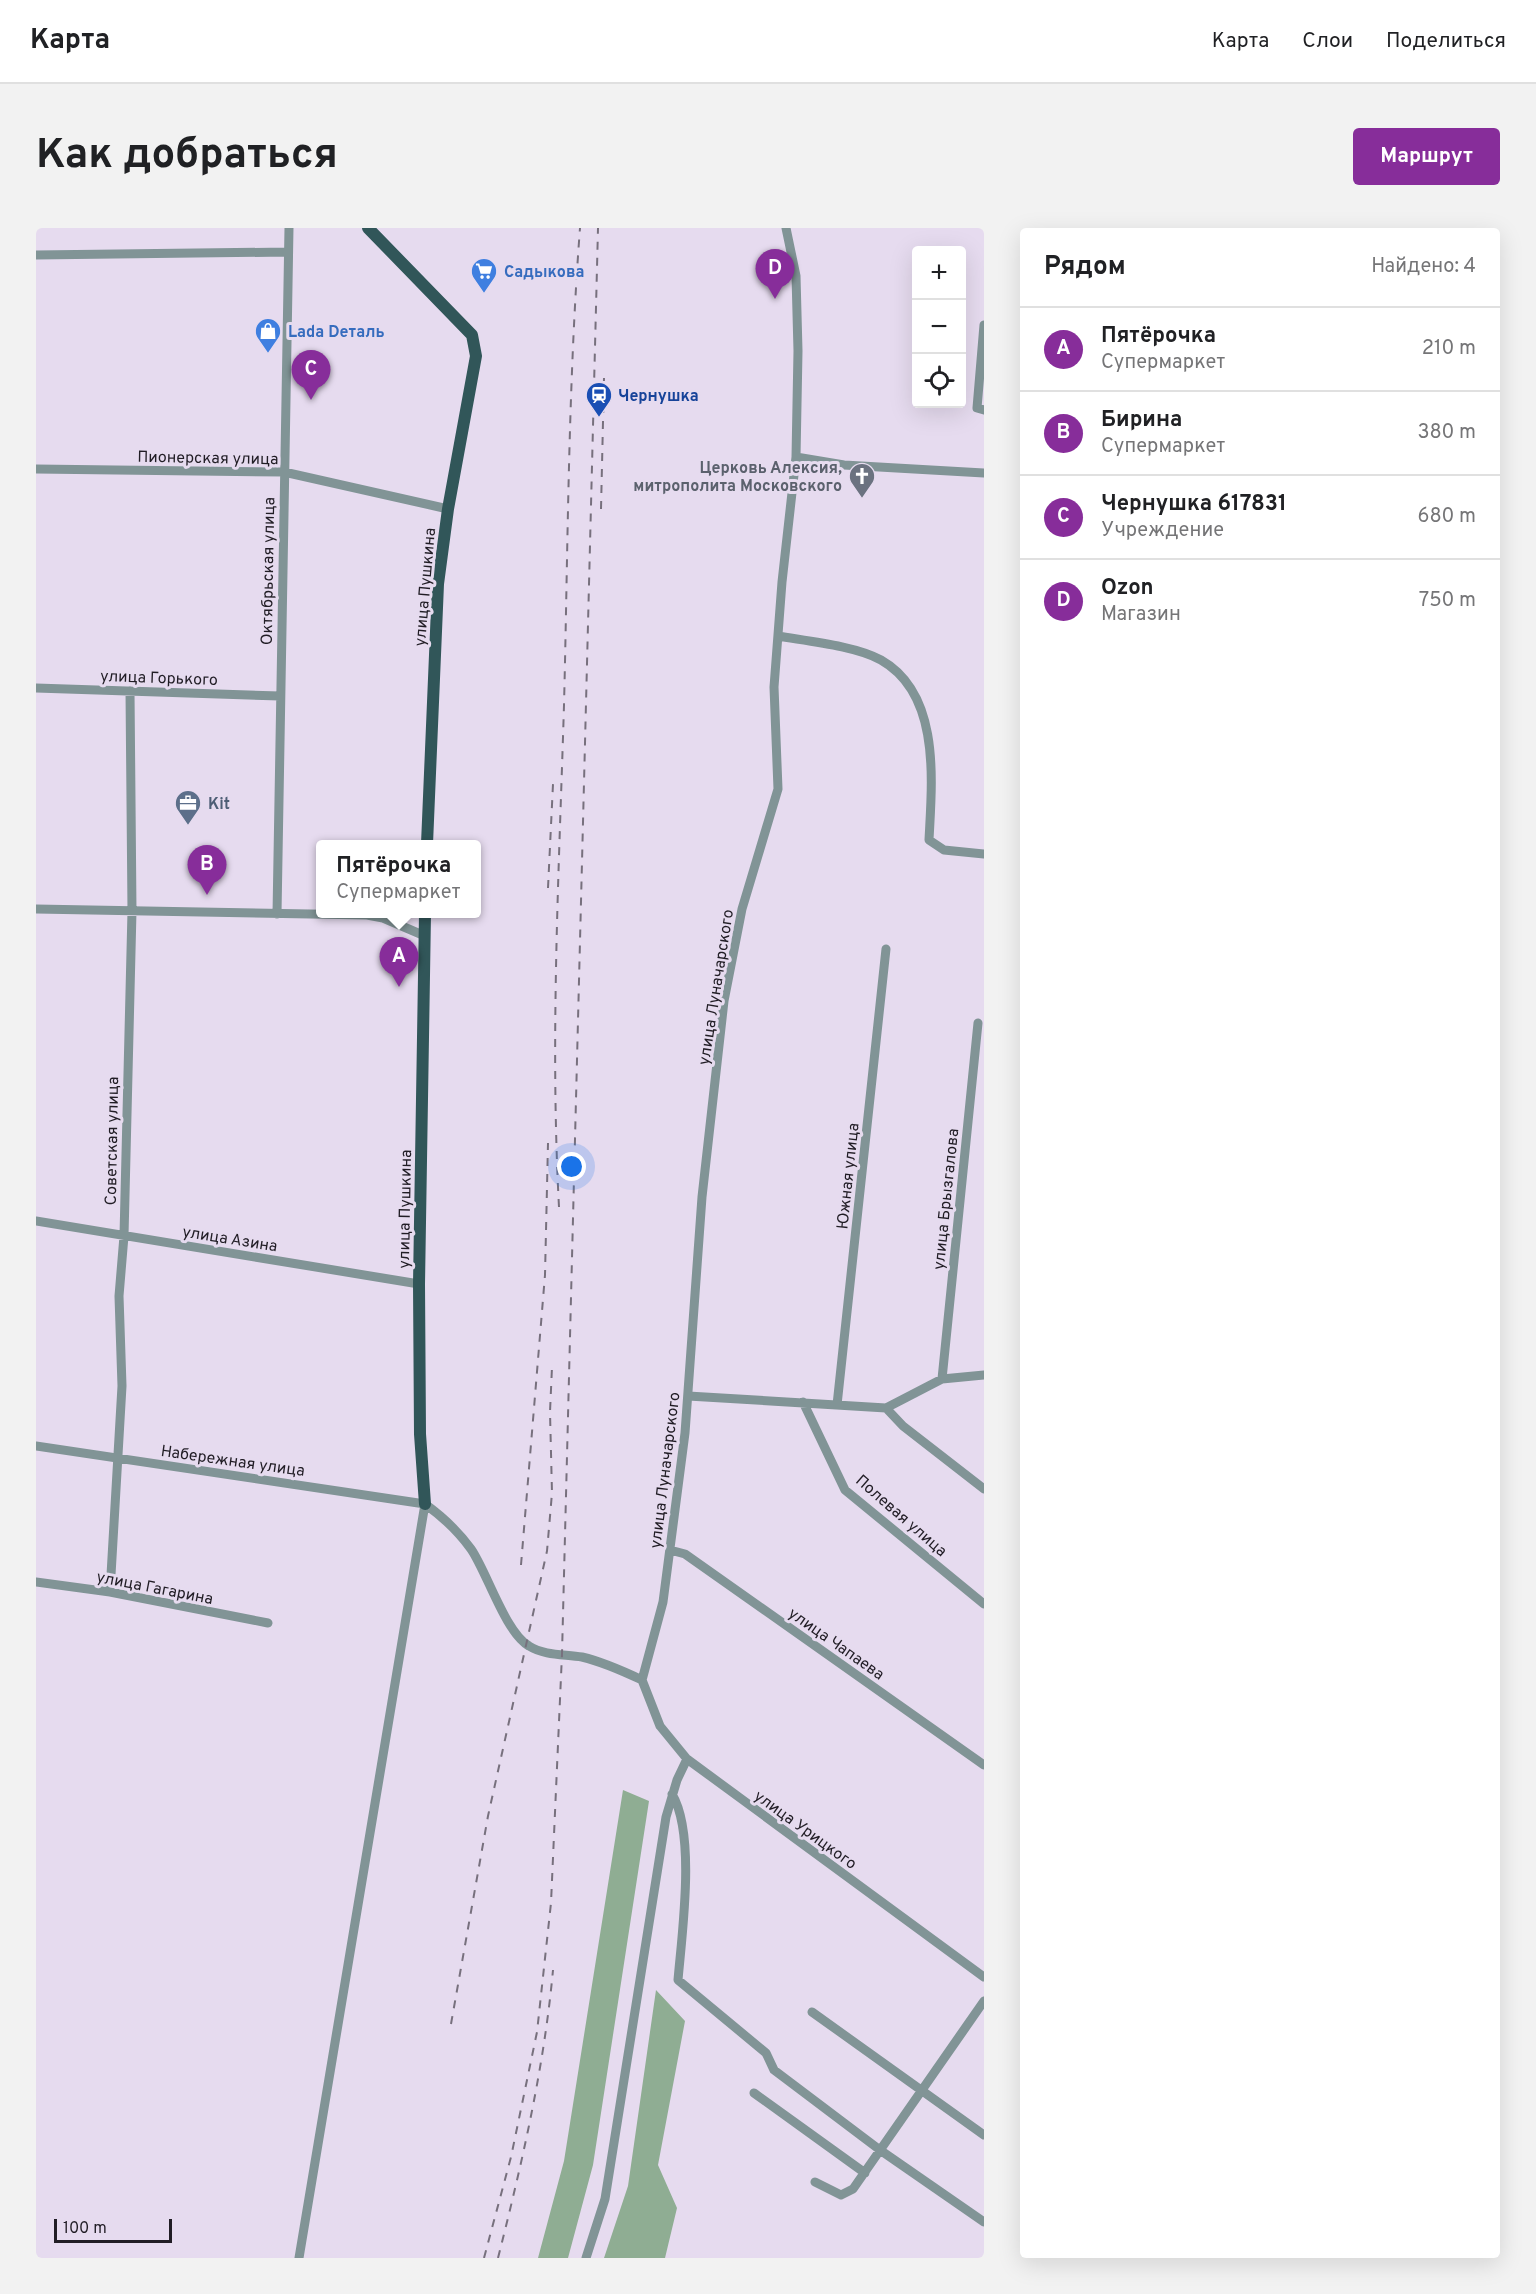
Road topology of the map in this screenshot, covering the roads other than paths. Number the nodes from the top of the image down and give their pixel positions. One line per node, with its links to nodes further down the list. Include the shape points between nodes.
1 (289, 228): 4 (street, Октябрьская улица)
2 (368, 228): 12 (main road, улица Пушкина, via 472,335 476,356)
3 (786, 228): 8 (street, улица Луначарского, via 796,286)
4 (287, 252): 5 (street); 10 (street, Октябрьская улица)
5 (36, 255)
6 (984, 325): 7 (street)
7 (981, 409)
8 (796, 457): 11 (street, via 844,465); 13 (street, улица Луначарского)
9 (36, 469): 10 (street, Пионерская улица)
10 (284, 472): 12 (street, Пионерская улица); 16 (street, Октябрьская улица)
11 (984, 473)
12 (448, 509): 17 (main road, улица Пушкина, via 438,584)
13 (778, 636): 18 (street, via 829,644 879,658 899,672 923,712 932,776 929,840 944,850); 33 (street, улица Луначарского, via 774,687 778,789 742,909 724,1001 702,1197)
14 (36, 688): 15 (street, улица Горького)
15 (130, 691): 16 (street, улица Горького); 20 (street, Советская улица)
16 (280, 696): 21 (street, Октябрьская улица)
17 (427, 840)
18 (984, 854)
19 (36, 909): 20 (street)
20 (132, 911): 21 (street); 29 (street, Советская улица)
21 (277, 914): 22 (street)
22 (316, 914)
23 (383, 918): 25 (street)
24 (425, 918): 25 (main road, улица Пушкина)
25 (425, 936): 30 (main road, улица Пушкина)
26 (886, 949): 35 (street, Южная улица)
27 (978, 1023): 32 (street, улица Брызгалова)
28 (36, 1221): 29 (street, улица Азина)
29 (124, 1236): 30 (street, улица Азина); 38 (street, Советская улица, via 119,1296)
30 (419, 1284): 40 (main road, улица Пушкина, via 420,1434)
31 (984, 1375): 32 (street)
32 (942, 1379): 36 (street)
33 (688, 1396): 34 (street); 41 (street, улица Луначарского)
34 (803, 1402): 35 (street); 44 (street, Полевая улица, via 845,1490)
35 (837, 1405): 36 (street)
36 (886, 1408): 39 (street, via 903,1426)
37 (36, 1446): 38 (street, Набережная улица)
38 (119, 1459): 40 (street, Набережная улица); 43 (street, Советская улица)
39 (984, 1489)
40 (425, 1504): 46 (street, via 445,1518 471,1550 504,1614 527,1646 609,1665); 60 (street)
41 (670, 1550): 46 (street, улица Луначарского, via 663,1602); 48 (street, улица Чапаева, via 685,1554)
42 (36, 1582): 43 (street, улица Гагарина)
43 (111, 1592): 45 (street, улица Гагарина)
44 (984, 1604)
45 (268, 1623)
46 (642, 1680): 47 (street, улица Урицкого, via 660,1726)
47 (687, 1759): 49 (street); 50 (street, улица Урицкого)
48 (984, 1765)
49 (672, 1794): 56 (street, via 683,1820 685,1901 678,1980 766,2053 774,2070); 61 (street, via 605,2199)
50 (984, 1977)
51 (984, 2001): 53 (street)
52 (812, 2012): 53 (street)
53 (922, 2091): 55 (street); 56 (street)
54 (754, 2093): 57 (street)
55 (984, 2135)
56 (880, 2150): 57 (street); 59 (street)
57 (865, 2173): 58 (street, via 853,2189 841,2194)
58 (815, 2182)
59 (984, 2222)
60 (299, 2258)
61 (586, 2258)

